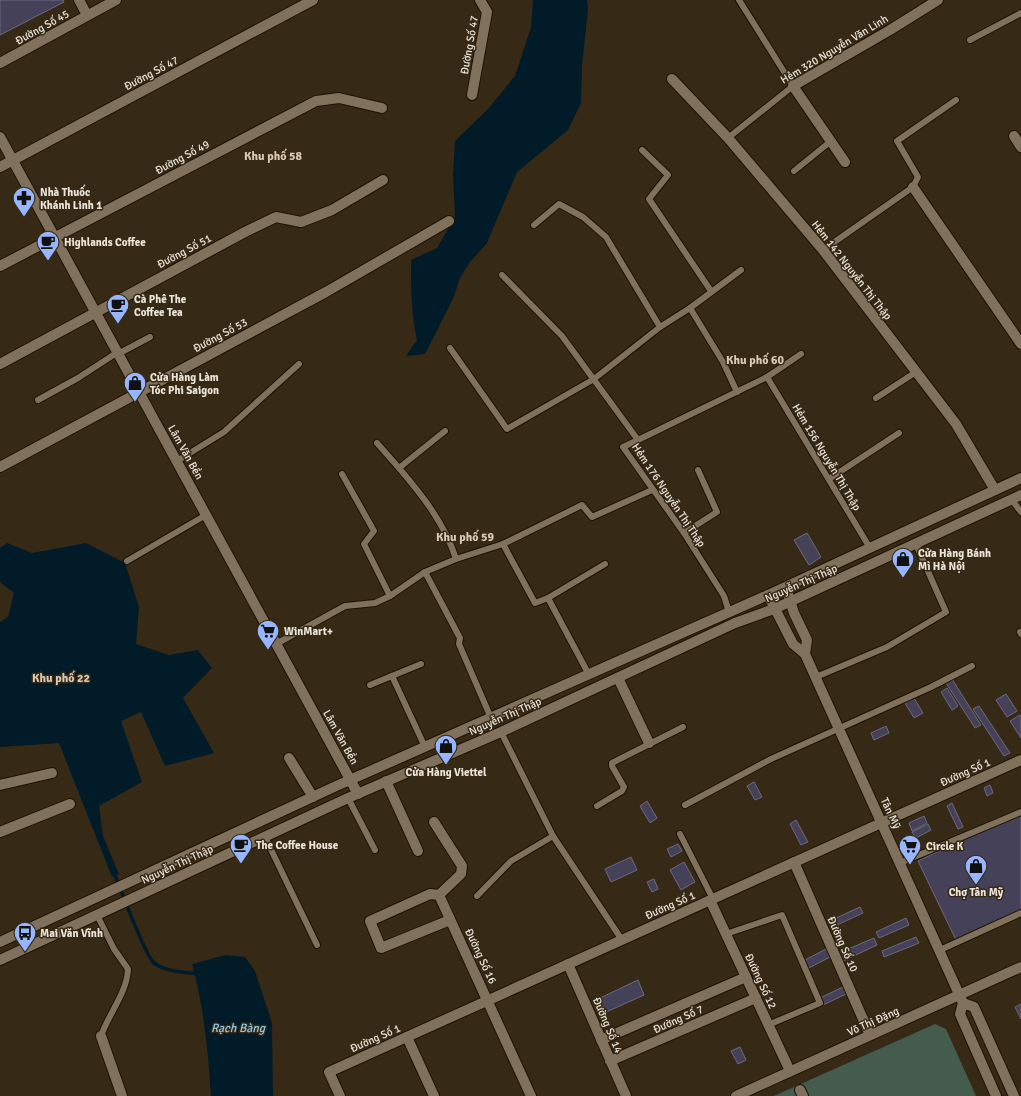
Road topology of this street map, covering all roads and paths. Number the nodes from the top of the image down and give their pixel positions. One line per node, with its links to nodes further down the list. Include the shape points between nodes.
1 (79, 0): 8 (street)
2 (116, 0): 8 (street, Đường Số 45)
3 (313, 0): 22 (street, Đường Số 47)
4 (480, 0): 13 (street, Đường Số 47, via 486,12)
5 (740, 0): 12 (lane)
6 (938, 0): 12 (street, Hẻm 320 Nguyễn Văn Linh)
7 (1021, 13): 9 (lane)
8 (87, 15): 10 (street, Đường Số 45)
9 (970, 40)
10 (0, 63)
11 (672, 79): 18 (street, Hẻm 142 Nguyễn Thị Thập)
12 (793, 86): 18 (lane, Hẻm 320 Nguyễn Văn Linh); 19 (street)
13 (472, 95)
14 (956, 100): 27 (lane, via 897,140 918,177)
15 (382, 108): 30 (street, Đường Số 49, via 339,98 316,101)
16 (1014, 136): 20 (street)
17 (0, 137): 22 (street, Lâm Văn Bền)
18 (728, 138): 31 (street, Hẻm 142 Nguyễn Thị Thập)
19 (831, 141): 23 (street); 25 (lane)
20 (1021, 147)
21 (642, 150): 35 (lane, via 668,174 649,199)
22 (13, 160): 24 (street, Đường Số 47); 30 (street, Lâm Văn Bền)
23 (845, 162)
24 (0, 167)
25 (794, 171)
26 (383, 180): 37 (street, Đường Số 51, via 332,210 301,222 276,217)
27 (913, 188): 31 (lane); 40 (street)
28 (449, 220): 49 (street, Đường Số 53, via 326,292)
29 (534, 225): 38 (lane, via 559,204 583,217 606,236)
30 (55, 237): 32 (street, Đường Số 49); 37 (street, Lâm Văn Bền)
31 (822, 250): 46 (street, Hẻm 142 Nguyễn Thị Thập)
32 (0, 266)
33 (741, 270): 35 (lane)
34 (502, 275): 48 (lane, Hẻm 176 Nguyễn Thị Thập, via 562,336)
35 (711, 291): 36 (lane)
36 (690, 308): 38 (lane); 50 (lane, via 723,362)
37 (96, 312): 42 (street, Lâm Văn Bền); 44 (street, Đường Số 51)
38 (660, 327): 48 (lane)
39 (150, 337): 42 (lane)
40 (1021, 344)
41 (450, 348): 48 (lane, via 507,429)
42 (118, 353): 49 (street, Lâm Văn Bền); 52 (lane)
43 (801, 354): 47 (lane)
44 (0, 364)
45 (299, 364): 57 (lane, via 224,432)
46 (916, 372): 51 (lane); 65 (street, Hẻm 142 Nguyễn Thị Thập, via 956,424)
47 (767, 377): 50 (lane); 63 (lane, Hẻm 156 Nguyễn Thị Thập)
48 (594, 379): 55 (lane, Hẻm 176 Nguyễn Thị Thập)
49 (139, 392): 57 (street, Lâm Văn Bền); 58 (street, Đường Số 53)
50 (737, 392): 55 (lane)
51 (876, 398)
52 (38, 400)
53 (445, 431): 59 (lane)
54 (899, 433): 63 (lane)
55 (638, 440): 64 (lane, Hẻm 176 Nguyễn Thị Thập, via 622,447)
56 (377, 443): 59 (lane)
57 (177, 461): 68 (street, Lâm Văn Bền)
58 (0, 467)
59 (399, 468): 73 (lane, via 424,497 451,544)
60 (698, 470): 69 (lane, via 717,512)
61 (342, 474): 79 (lane, via 374,531 364,544)
62 (1021, 478): 65 (street, Nguyễn Thị Thập)
63 (829, 479): 72 (lane, Hẻm 156 Nguyễn Thị Thập)
64 (652, 490): 69 (lane, Hẻm 176 Nguyễn Thị Thập); 71 (lane, via 592,517 582,505)
65 (995, 490): 72 (street, Nguyễn Thị Thập)
66 (1016, 497): 67 (lane); 70 (street, Nguyễn Thị Thập)
67 (1021, 512)
68 (206, 515): 74 (lane); 85 (street, Lâm Văn Bền)
69 (684, 533): 83 (lane, Hẻm 176 Nguyễn Thị Thập, via 724,596)
70 (915, 542): 81 (street, Nguyễn Thị Thập); 91 (lane, via 946,612 888,646)
71 (503, 544): 73 (lane); 80 (lane, via 535,603)
72 (870, 548): 77 (street, Nguyễn Thị Thập)
73 (456, 559): 76 (lane)
74 (127, 561)
75 (605, 564): 80 (lane)
76 (425, 572): 79 (lane); 94 (lane, via 460,638 459,644)
77 (785, 587): 78 (street, Nguyễn Thị Thập); 81 (street, Tân Mỹ)
78 (768, 595): 82 (street, Tân Mỹ); 83 (street, Nguyễn Thị Thập)
79 (390, 596): 85 (lane, via 375,603 345,606)
80 (548, 598): 89 (lane)
81 (791, 600): 82 (street, Nguyễn Thị Thập); 86 (street, Tân Mỹ, via 794,613 807,640)
82 (774, 608): 84 (street, Nguyễn Thị Thập); 86 (street, Tân Mỹ, via 793,644)
83 (729, 612): 84 (street); 89 (street, Nguyễn Thị Thập)
84 (735, 624): 92 (street, Nguyễn Thị Thập)
85 (276, 644): 103 (street, Lâm Văn Bền)
86 (805, 654): 91 (street, Tân Mỹ)
87 (421, 664): 90 (lane)
88 (972, 666): 96 (lane)
89 (588, 673): 94 (street, Nguyễn Thị Thập)
90 (392, 676): 93 (lane); 99 (lane)
91 (816, 677): 96 (street, Tân Mỹ)
92 (618, 678): 97 (street, Nguyễn Thị Thập); 98 (street)
93 (370, 685)
94 (491, 718): 99 (street, Nguyễn Thị Thập)
95 (683, 727): 98 (lane)
96 (839, 728): 110 (lane, via 771,759); 114 (street, Tân Mỹ)
97 (500, 732): 104 (street, Nguyễn Thị Thập); 117 (lane)
98 (649, 743): 111 (lane, via 612,763 624,787 622,791)
99 (425, 747): 103 (street, Nguyễn Thị Thập)
100 (289, 758): 107 (street)
101 (1021, 760): 114 (street, Đường Số 1)
102 (52, 773): 105 (street)
103 (350, 780): 106 (street, Lâm Văn Bền); 107 (street, Nguyễn Thị Thập)
104 (386, 782): 106 (street, Nguyễn Thị Thập); 120 (street)
105 (0, 785)
106 (358, 794): 108 (street, Nguyễn Thị Thập)
107 (313, 797): 131 (street, Nguyễn Thị Thập)
108 (348, 798): 118 (street, Nguyễn Thị Thập); 119 (lane)
109 (70, 804): 115 (street)
110 (685, 804)
111 (597, 806)
112 (1021, 812): 122 (lane)
113 (434, 822): 123 (street, via 462,866 461,874)
114 (882, 822): 121 (street, Đường Số 1); 122 (street, Tân Mỹ)
115 (0, 832)
116 (680, 834): 125 (lane)
117 (553, 836): 124 (lane, via 511,861); 130 (lane)
118 (265, 837): 127 (street, Nguyễn Thị Thập); 132 (lane)
119 (375, 850)
120 (418, 851)
121 (794, 862): 125 (street, Đường Số 1); 142 (street, Đường Số 10)
122 (900, 863): 133 (street, Tân Mỹ)
123 (439, 895): 128 (street, Đường Số 16); 128 (street, via 430,894 370,921 381,948)
124 (477, 896)
125 (711, 899): 129 (street, Đường Số 12); 130 (street, Đường Số 1)
126 (1021, 913): 133 (lane)
127 (97, 915): 134 (street, Nguyễn Thị Thập); 143 (lane, via 114,949 128,969 125,987)
128 (450, 920): 140 (street, Đường Số 16)
129 (726, 934): 137 (street, Đường Số 12); 141 (lane, via 782,915 820,1003)
130 (622, 940): 135 (street, Đường Số 1)
131 (0, 942)
132 (318, 945)
133 (940, 950): 139 (street, Tân Mỹ)
134 (0, 960)
135 (568, 964): 140 (street, Đường Số 1); 145 (street, Đường Số 14)
136 (1021, 967): 139 (street, Võ Thị Đặng)
137 (746, 978): 138 (street, Đường Số 12); 145 (street, Đường Số 7)
138 (756, 998): 141 (street, Đường Số 12); 146 (street, Đường Số 7)
139 (961, 999): 142 (street, Võ Thị Đặng); 154 (street, Tân Mỹ, via 960,1014); 155 (street, Tân Mỹ, via 974,1007)
140 (488, 1000): 144 (street, Đường Số 1); 151 (street, Đường Số 16)
141 (768, 1025): 147 (street, Đường Số 12)
142 (870, 1035): 147 (street, Võ Thị Đặng)
143 (101, 1036): 148 (street)
144 (407, 1037): 149 (street, Đường Số 1, via 329,1072); 150 (street)
145 (601, 1040): 146 (street, Đường Số 14)
146 (610, 1061): 152 (street, Đường Số 14)
147 (790, 1071): 153 (street, Võ Thị Đặng)
148 (122, 1096)
149 (340, 1096)
150 (434, 1096)
151 (530, 1096)
152 (626, 1096)
153 (736, 1096)
154 (996, 1096)
155 (1014, 1096)

